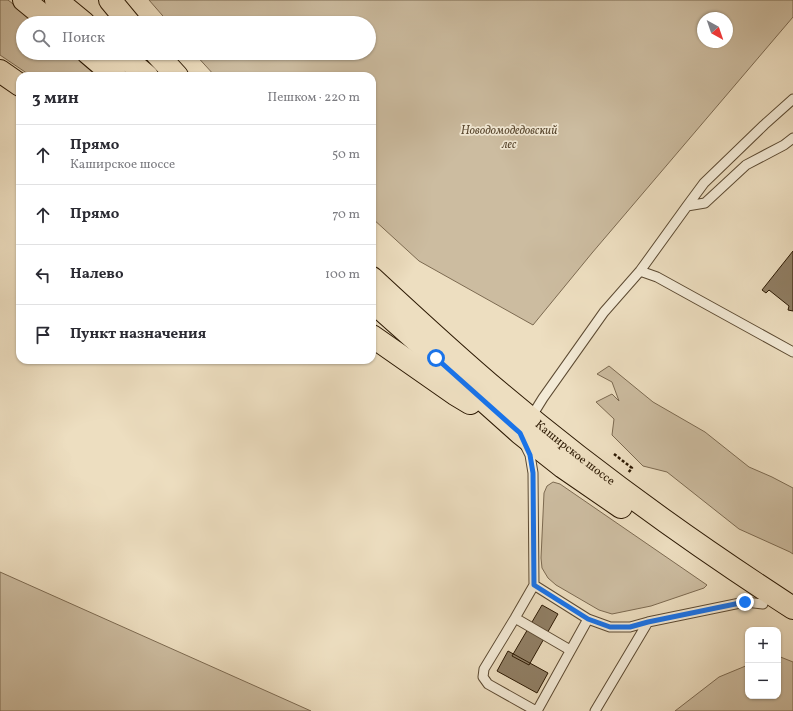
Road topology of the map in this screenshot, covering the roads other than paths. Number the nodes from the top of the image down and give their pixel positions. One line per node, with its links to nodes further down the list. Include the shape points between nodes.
1 (24, 0): 4 (main road)
2 (56, 0): 5 (main road)
3 (110, 0): 6 (main road)
4 (43, 16)
5 (75, 16)
6 (123, 16)
7 (96, 60): 11 (main road)
8 (128, 60): 12 (main road)
9 (162, 60): 13 (main road)
10 (0, 71): 14 (main road)
11 (110, 72)
12 (142, 72)
13 (173, 72)
14 (16, 82)
15 (793, 99): 17 (lane, via 704,183)
16 (793, 138): 17 (lane, via 746,165 705,203)
17 (687, 206): 18 (lane)
18 (640, 271): 22 (lane, via 657,277); 23 (lane, via 604,312)
19 (376, 282): 23 (main road, Каширское шоссе)
20 (376, 304): 23 (main road, Каширское шоссе)
21 (376, 339): 23 (main road, via 455,394)
22 (793, 352)
23 (525, 426): 24 (lane, via 533,473); 25 (main road, Каширское шоссе, via 563,467); 26 (main road, Каширское шоссе, via 593,468 677,530)
24 (534, 585): 27 (lane); 28 (lane)
25 (763, 604): 29 (lane, via 745,602); 30 (main road, Каширское шоссе)
26 (793, 608)
27 (515, 618): 31 (lane); 32 (lane, via 484,669 483,677 488,684)
28 (588, 619): 29 (lane, via 610,627 630,627); 31 (lane)
29 (648, 622): 33 (lane)
30 (793, 624)
31 (570, 650): 32 (lane)
32 (536, 711)
33 (595, 711)

